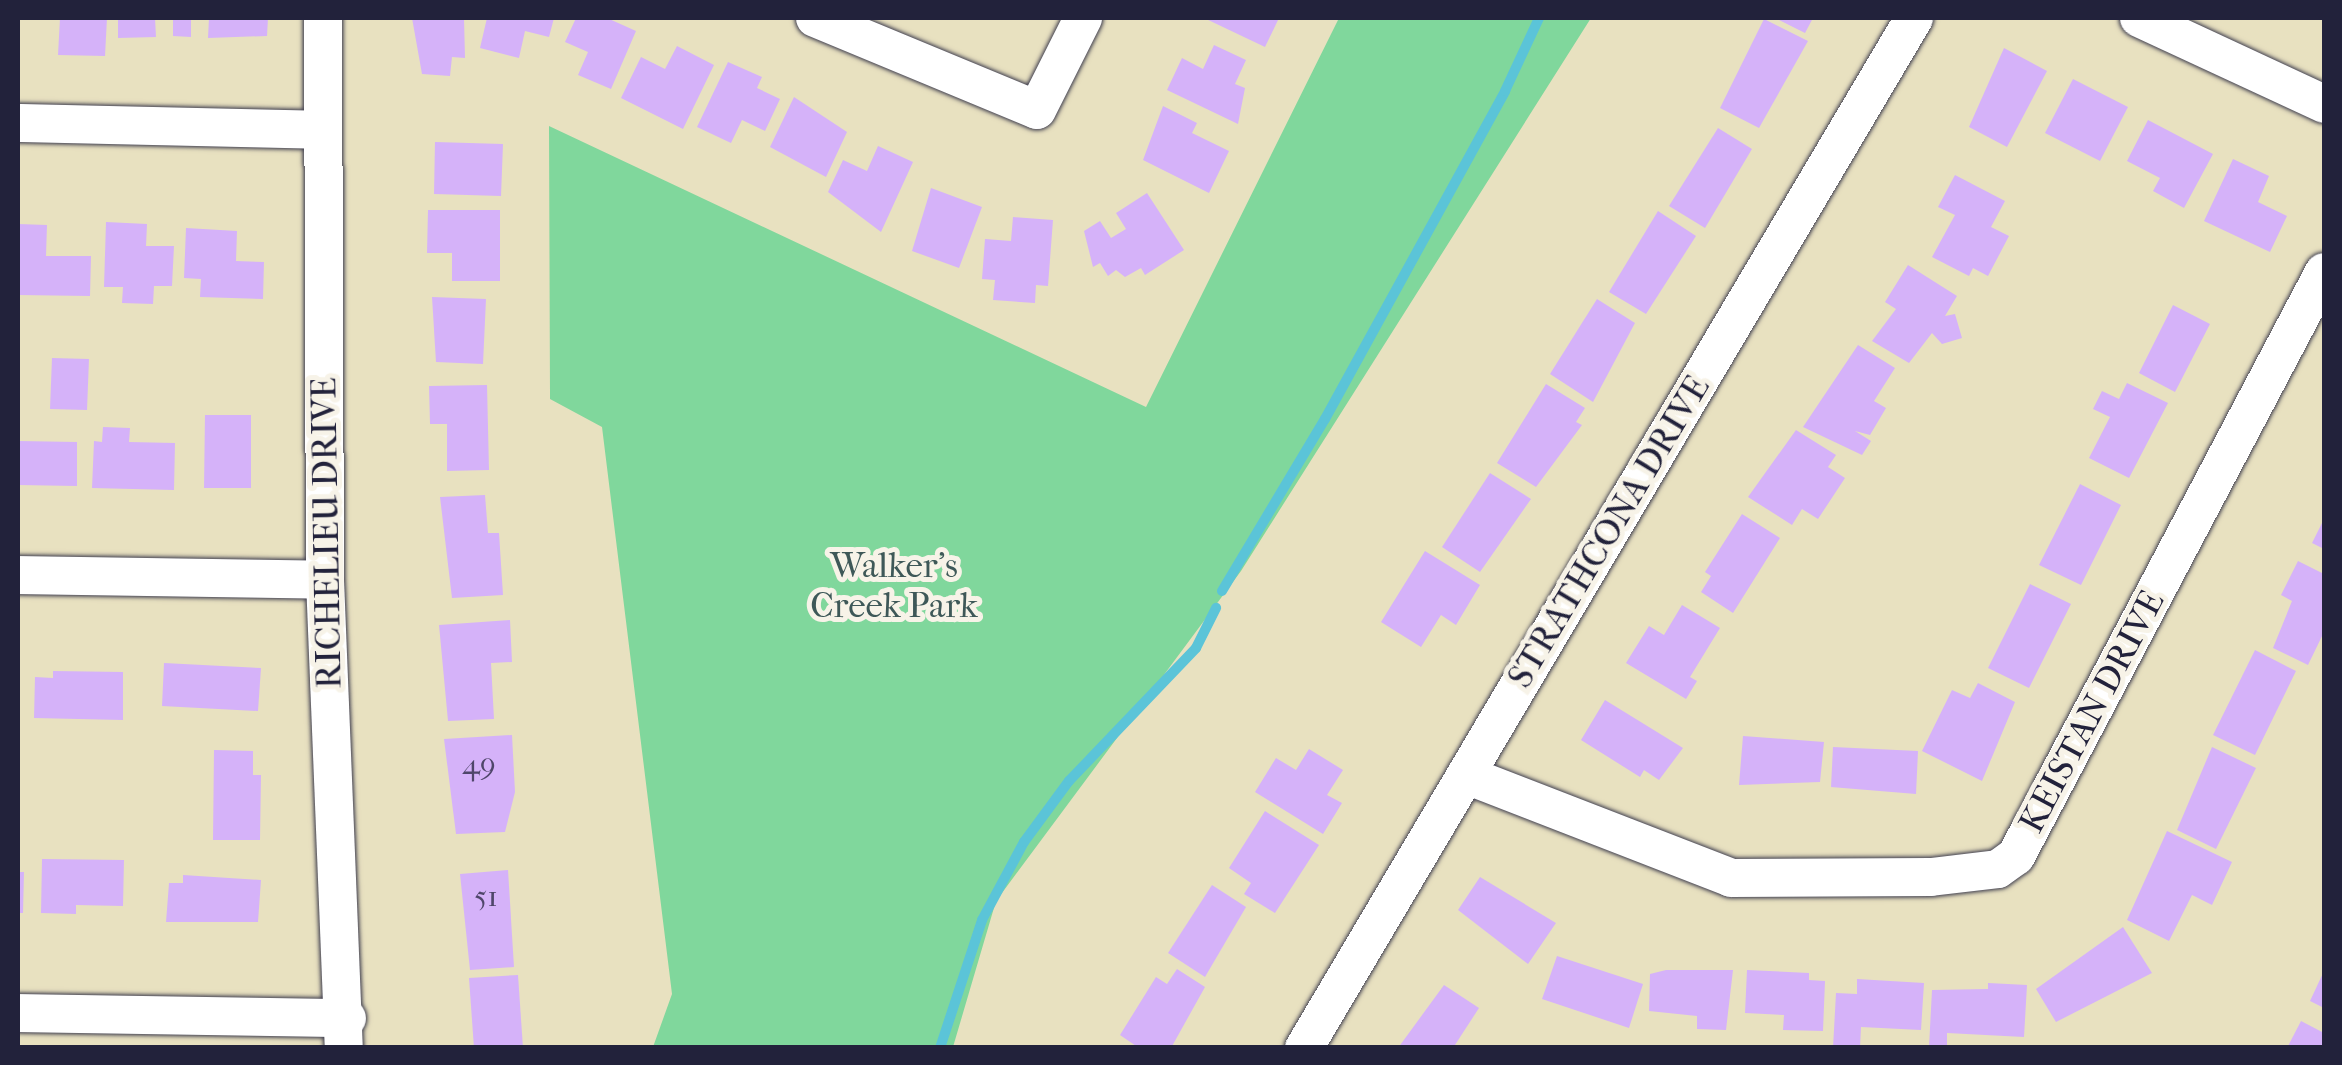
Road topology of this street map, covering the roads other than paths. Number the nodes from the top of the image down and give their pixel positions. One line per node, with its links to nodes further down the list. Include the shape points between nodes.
1 (322, 18): 8 (street, RICHELIEU DRIVE)
2 (815, 18): 3 (street, via 1037,110)
3 (1082, 18)
4 (1914, 18): 12 (street, STRATHCONA DRIVE)
5 (2140, 18): 6 (street)
6 (2324, 104)
7 (18, 123): 8 (street)
8 (321, 130): 11 (street, RICHELIEU DRIVE)
9 (2324, 272): 12 (street, KEISTAN DRIVE, via 2016,856 1998,869 1931,877 1731,878)
10 (18, 575): 11 (street)
11 (325, 580): 14 (street, RICHELIEU DRIVE)
12 (1466, 775): 15 (street, STRATHCONA DRIVE)
13 (18, 1014): 14 (street)
14 (346, 1033)
15 (1304, 1048)

